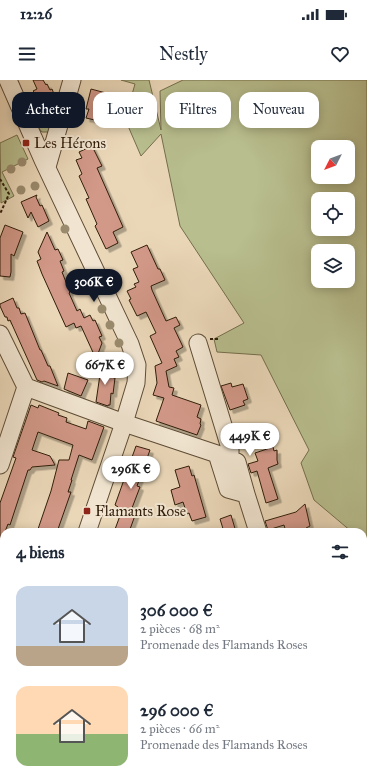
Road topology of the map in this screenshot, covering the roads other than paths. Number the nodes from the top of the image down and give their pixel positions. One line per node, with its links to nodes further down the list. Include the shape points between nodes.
1 (72, 80): 3 (street)
2 (6, 85): 3 (street)
3 (47, 167): 7 (street, via 137,364 136,383)
4 (0, 334): 6 (street)
5 (198, 343): 8 (street, via 230,448)
6 (26, 387): 7 (street); 9 (street)
7 (124, 423): 8 (street); 10 (street)
8 (223, 457): 11 (street, via 228,489 246,494)
9 (0, 465)
10 (88, 528)
11 (257, 528)

